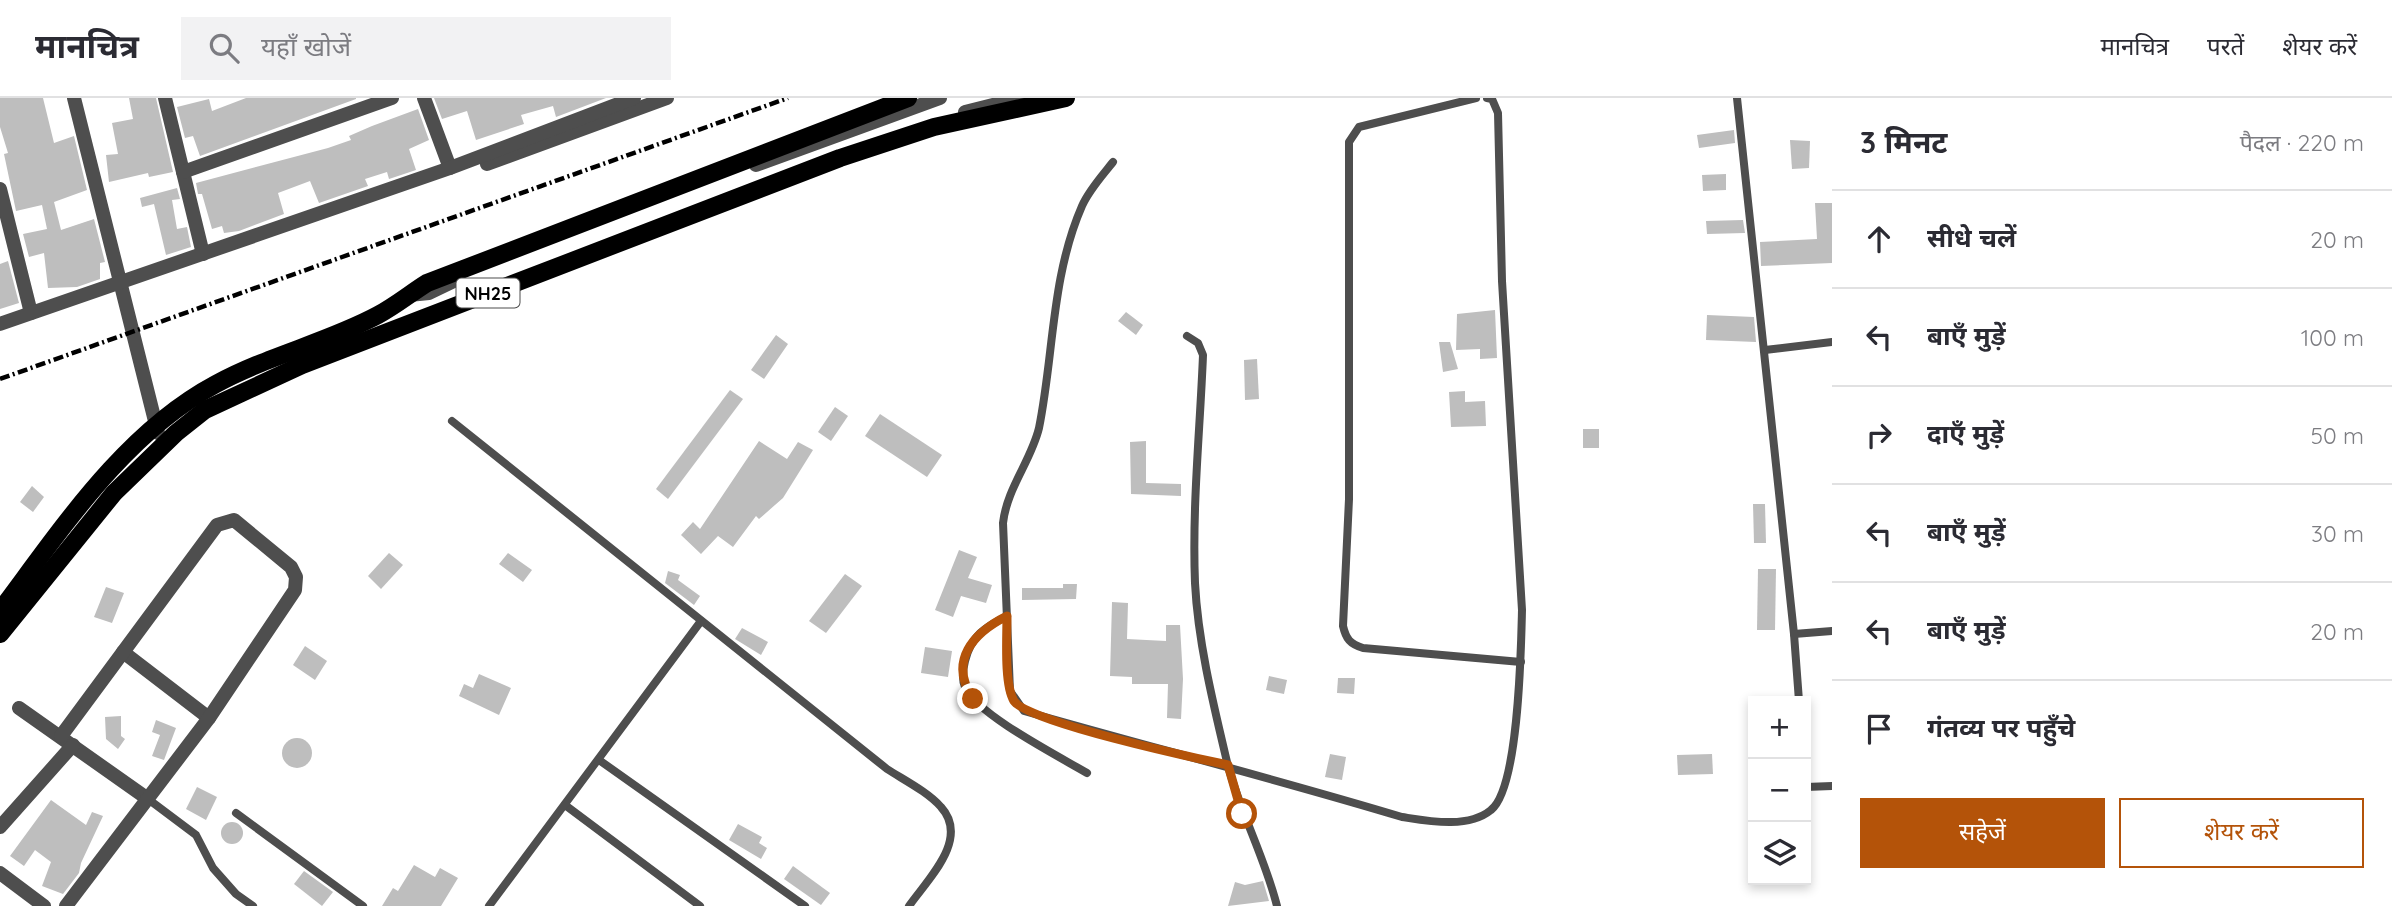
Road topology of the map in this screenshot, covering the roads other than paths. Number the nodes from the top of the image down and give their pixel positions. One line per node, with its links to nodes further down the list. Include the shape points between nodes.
1 (75, 98): 21 (street)
2 (165, 98): 17 (street)
3 (392, 98): 17 (street)
4 (424, 98): 18 (street)
5 (634, 98): 18 (street)
6 (667, 98): 18 (street)
7 (908, 98): 22 (main road, NH25, via 586,219 427,283)
8 (940, 98): 22 (street, via 615,217 429,293)
9 (1021, 98): 24 (street, via 897,133 440,304)
10 (1045, 98): 11 (street)
11 (1051, 98)
12 (1066, 98): 24 (main road, NH25, via 934,127 840,158)
13 (1476, 98): 39 (lane, via 1359,127 1349,142 1349,499 1343,626 1353,645 1363,648)
14 (1487, 98): 39 (lane, via 1493,99 1498,113)
15 (1737, 98): 28 (lane)
16 (1113, 162): 33 (lane, via 1082,205 1075,225 1052,313 1038,431 1005,506)
17 (183, 172): 20 (street)
18 (449, 173): 20 (street, via 420,178)
19 (0, 189): 23 (street)
20 (203, 254): 21 (street)
21 (121, 282): 23 (street); 30 (street)
22 (408, 295): 30 (main road, NH25, via 377,316 215,384)
23 (31, 313): 25 (street)
24 (422, 318): 31 (main road, NH25, via 302,365 205,410)
25 (0, 324)
26 (1186, 337): 45 (lane, via 1198,343 1203,355 1196,450 1198,613)
27 (1832, 342): 28 (lane)
28 (1765, 349): 37 (lane)
29 (452, 421): 34 (lane)
30 (155, 428): 31 (street); 32 (main road, NH25, via 75,511)
31 (163, 445): 36 (main road, NH25, via 114,492)
32 (0, 611)
33 (1007, 616): 45 (lane, via 1010,691 1024,711); 46 (lane, via 974,638 963,668 965,686 985,710)
34 (702, 621): 44 (lane); 61 (lane, via 887,769 941,806 952,826 950,844)
35 (1832, 631): 37 (lane)
36 (0, 634)
37 (1794, 634): 40 (lane)
38 (123, 652): 42 (street); 42 (street, via 217,524 234,520 291,568 295,590); 43 (street)
39 (1521, 662): 45 (lane, via 1507,781 1500,802 1471,819 1402,817)
40 (1799, 696)
41 (19, 708): 43 (street)
42 (209, 718): 49 (street)
43 (67, 741): 49 (street); 52 (street)
44 (598, 760): 50 (lane); 60 (lane)
45 (1228, 765): 62 (lane)
46 (1087, 773)
47 (1832, 786): 48 (lane)
48 (1811, 787)
49 (148, 799): 55 (street); 56 (lane, via 196,835 214,868)
50 (565, 805): 58 (lane); 59 (lane)
51 (236, 813): 57 (lane)
52 (0, 827)
53 (0, 873): 54 (street)
54 (44, 906)
55 (66, 906)
56 (253, 906)
57 (363, 906)
58 (489, 906)
59 (701, 906)
60 (805, 906)
61 (909, 906)
62 (1277, 906)

